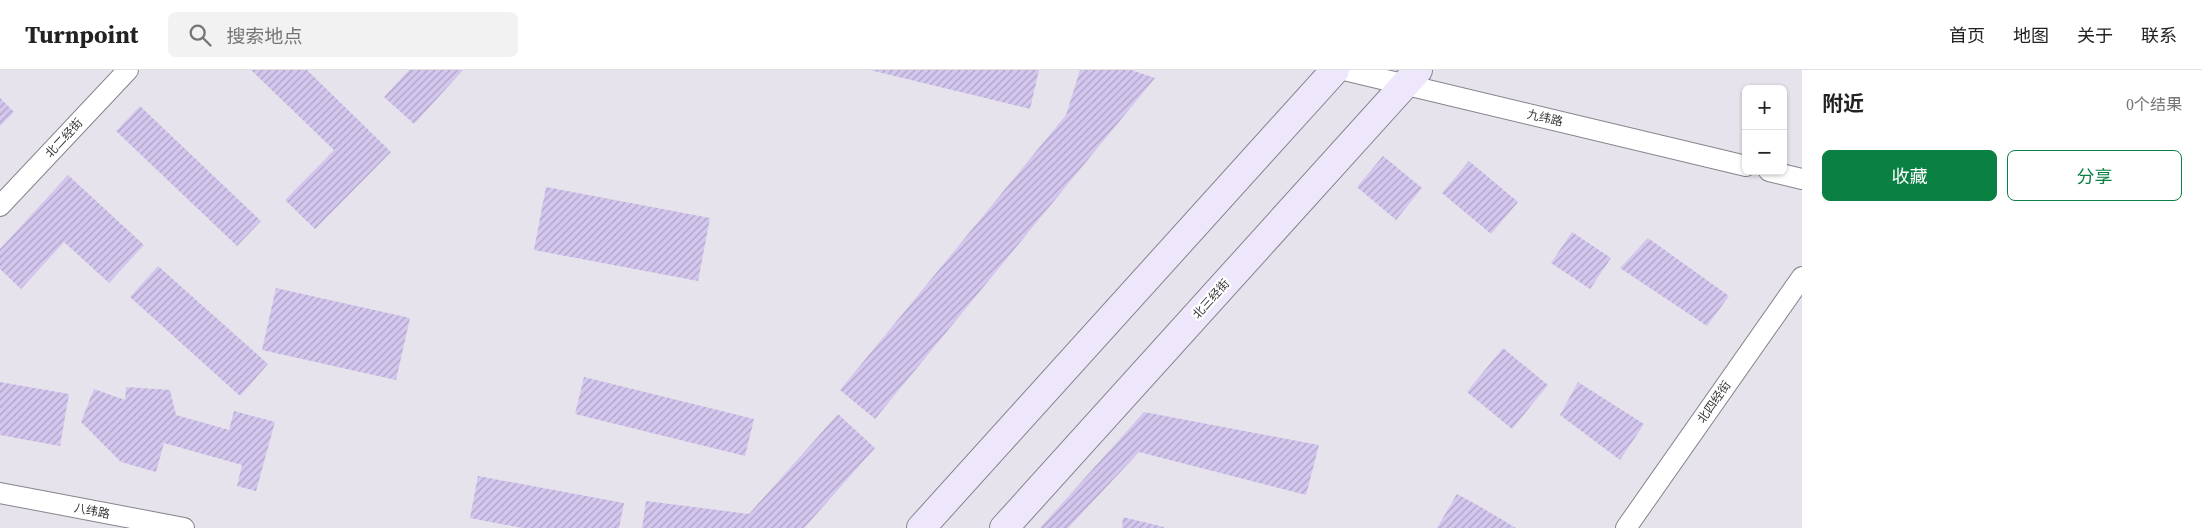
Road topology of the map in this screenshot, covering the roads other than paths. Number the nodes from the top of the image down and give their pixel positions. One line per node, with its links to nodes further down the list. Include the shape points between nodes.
1 (128, 70): 8 (street, 北二经街)
2 (1335, 70): 12 (main road)
3 (1344, 70): 4 (street, 九纬路)
4 (1411, 77): 5 (street, 九纬路); 13 (main road, 北三经街)
5 (1742, 165)
6 (1786, 175): 7 (street)
7 (1802, 179)
8 (0, 206)
9 (1802, 276): 14 (street, 北四经街)
10 (0, 493): 11 (street, 八纬路)
11 (173, 527)
12 (922, 528)
13 (1004, 528)
14 (1626, 528)

